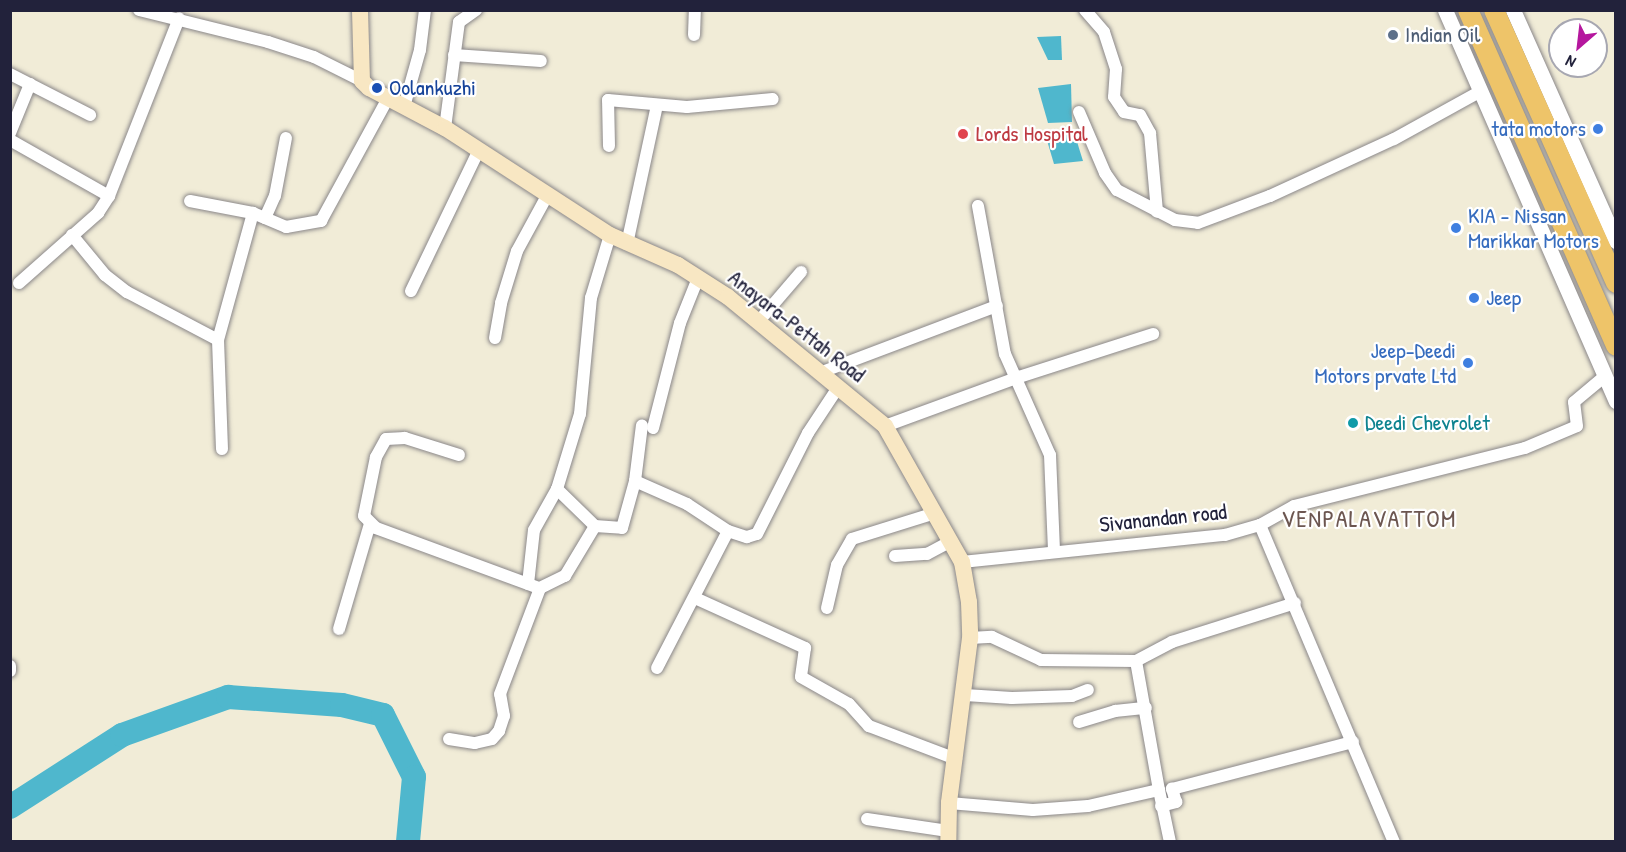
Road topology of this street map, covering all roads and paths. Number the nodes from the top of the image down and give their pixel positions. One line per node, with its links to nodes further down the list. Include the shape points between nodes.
1 (140, 10): 11 (street)
2 (360, 10): 16 (main road)
3 (424, 10): 22 (street, via 420,50)
4 (476, 10): 13 (street, via 459,22)
5 (695, 10): 12 (street)
6 (1084, 10): 35 (street, via 1106,39 1116,69 1114,97 1124,112 1140,115 1150,133)
7 (1445, 10): 18 (street)
8 (1468, 10): 52 (highway)
9 (1494, 10): 45 (highway)
10 (1513, 10): 40 (street)
11 (179, 18): 16 (street, via 286,48); 31 (street)
12 (694, 35)
13 (454, 55): 14 (street); 25 (street)
14 (541, 61)
15 (10, 75): 17 (street)
16 (362, 81): 19 (main road, Anayara-Pettah Road)
17 (30, 84): 24 (street); 26 (street)
18 (1479, 92): 35 (street, via 1394,139 1215,219 1198,223); 54 (street)
19 (388, 98): 22 (main road, Anayara-Pettah Road); 37 (street, via 321,221 286,227)
20 (773, 99): 21 (street, via 687,107)
21 (657, 105): 29 (street, via 608,100); 41 (street)
22 (404, 107): 25 (main road, Anayara-Pettah Road)
23 (1079, 112): 35 (street, via 1117,190)
24 (90, 115)
25 (445, 128): 30 (main road, Anayara-Pettah Road)
26 (10, 133)
27 (286, 138): 37 (street, via 275,196)
28 (10, 140): 31 (street)
29 (609, 146)
30 (478, 152): 32 (main road, Anayara-Pettah Road); 46 (street)
31 (109, 196): 38 (street, via 98,213)
32 (547, 196): 39 (main road, Anayara-Pettah Road); 50 (street, via 517,251)
33 (190, 201): 36 (street)
34 (978, 206): 47 (street)
35 (1157, 212)
36 (253, 213): 37 (street); 51 (street)
37 (266, 218)
38 (72, 235): 44 (street); 51 (street, via 105,275 127,292)
39 (610, 235): 41 (main road, Anayara-Pettah Road); 62 (street, via 591,298 580,414)
40 (1616, 241)
41 (627, 244): 43 (main road, Anayara-Pettah Road)
42 (801, 272): 48 (street)
43 (698, 278): 48 (main road, Anayara-Pettah Road); 61 (street, via 647,427)
44 (20, 283)
45 (1616, 283)
46 (411, 291)
47 (997, 306): 53 (street); 55 (street, via 1005,354)
48 (758, 322): 53 (main road, Anayara-Pettah Road)
49 (1153, 334): 55 (street)
50 (495, 338)
51 (218, 340): 59 (street)
52 (1616, 346)
53 (822, 372): 56 (main road, Anayara-Pettah Road)
54 (1605, 376): 57 (street); 65 (street, Sivanandan road, via 1574,402 1577,426 1525,448 1294,506)
55 (1019, 377): 58 (street); 69 (street, via 1050,455)
56 (839, 386): 58 (main road, Anayara-Pettah Road); 67 (street, via 808,433 757,534 747,537)
57 (1616, 401)
58 (885, 426): 63 (main road, Anayara-Pettah Road)
59 (222, 449)
60 (459, 455): 64 (street, via 405,438 386,439 376,457 364,516)
61 (635, 481): 66 (street, via 622,528); 67 (street, via 687,504)
62 (557, 489): 66 (street); 72 (street, via 534,530)
63 (935, 513): 68 (main road, Anayara-Pettah Road); 75 (street, via 852,539 841,553)
64 (370, 524): 72 (street); 76 (street)
65 (1260, 525): 69 (street, Sivanandan road, via 1226,535); 74 (street)
66 (595, 526): 72 (street, via 565,576)
67 (728, 531): 73 (street)
68 (951, 541): 70 (street, via 927,554); 71 (main road, Anayara-Pettah Road)
69 (1054, 551): 71 (street, Sivanandan road)
70 (895, 556)
71 (962, 562): 77 (main road, Anayara-Pettah Road)
72 (534, 586): 86 (street, via 500,694 504,716 499,731 492,739 475,744)
73 (695, 598): 80 (street); 88 (street, via 805,648 801,677 849,704 869,726)
74 (1295, 603): 78 (street, via 1172,642); 87 (street)
75 (827, 608)
76 (339, 629)
77 (970, 638): 78 (street, via 992,637 1041,660); 83 (main road, Anayara-Pettah Road)
78 (1136, 661): 84 (street)
79 (10, 666): 81 (street)
80 (657, 668)
81 (10, 671)
82 (1088, 690): 83 (street, via 1072,696)
83 (965, 694): 88 (main road, Anayara-Pettah Road)
84 (1146, 708): 85 (street, via 1115,711); 89 (street)
85 (1079, 722)
86 (449, 739)
87 (1353, 742): 91 (street, via 1172,789 1176,802); 95 (street)
88 (956, 759): 90 (main road, Anayara-Pettah Road)
89 (1159, 790): 90 (street, via 1088,806 1033,810); 91 (street)
90 (949, 803): 93 (main road, Anayara-Pettah Road)
91 (1161, 807): 94 (street)
92 (867, 819): 93 (street)
93 (948, 836)
94 (1170, 842)
95 (1394, 842)

